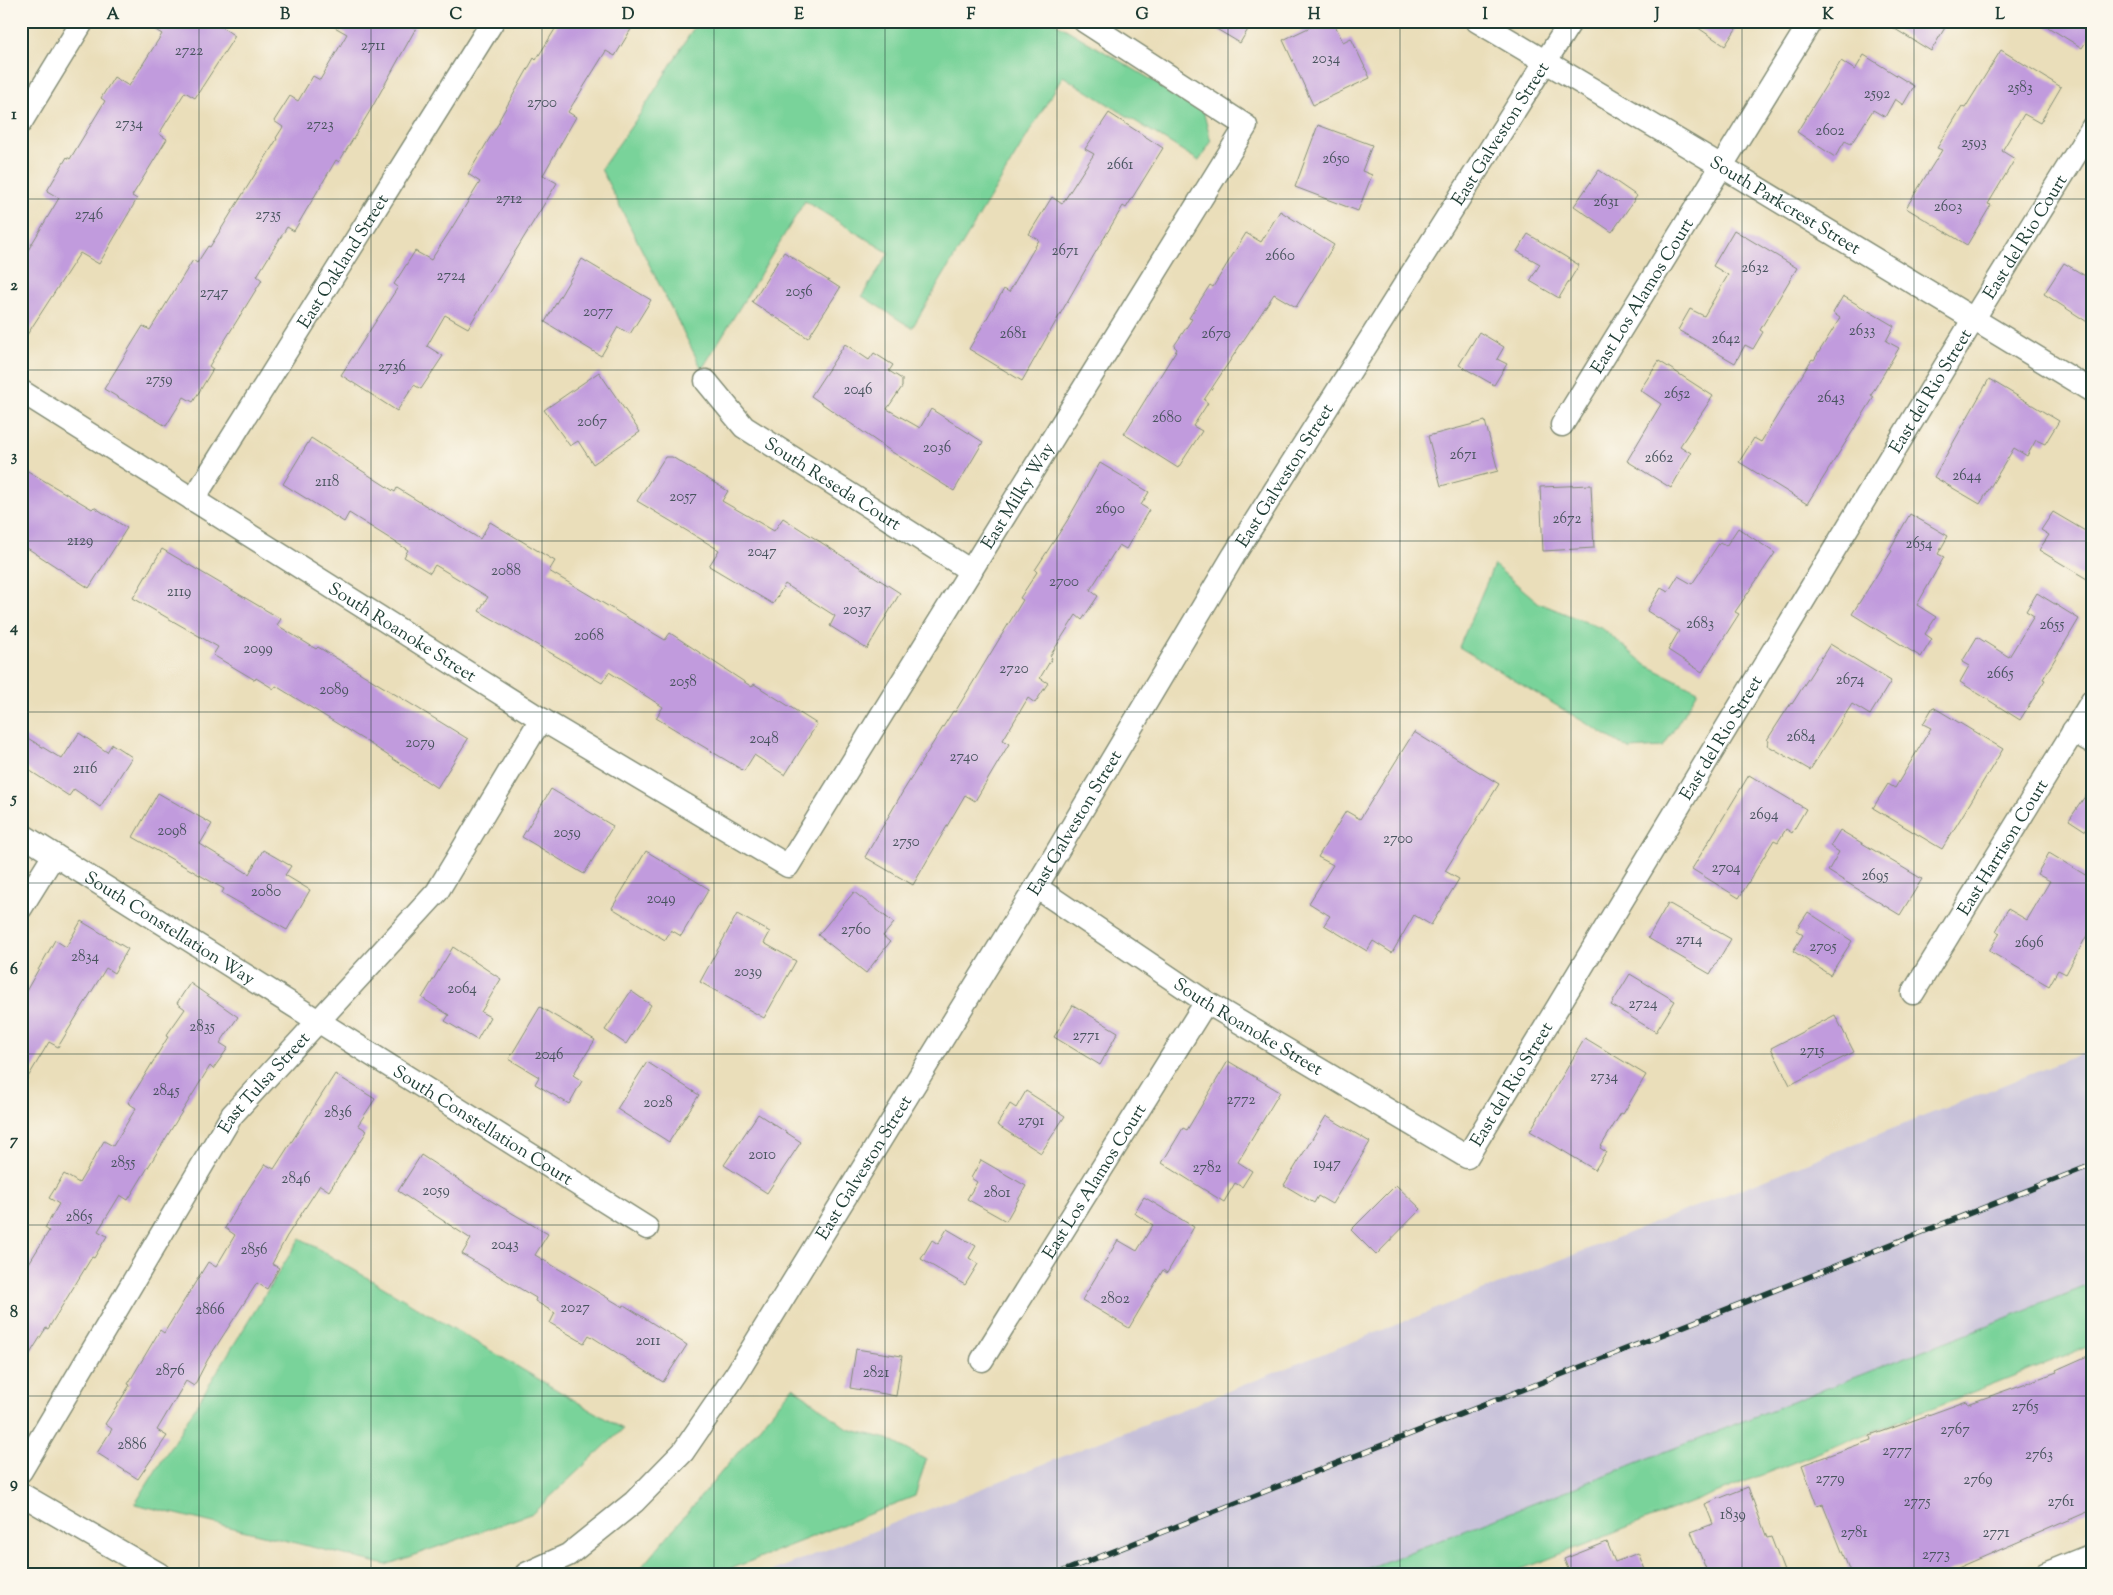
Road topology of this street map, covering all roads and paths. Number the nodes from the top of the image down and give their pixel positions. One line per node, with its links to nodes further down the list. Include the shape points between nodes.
1 (83, 21): 8 (street)
2 (493, 21): 16 (street, East Oakland Street)
3 (1084, 21): 17 (street, East Milky Way, via 1246,126)
4 (1477, 21): 7 (street, South Parkcrest Street)
5 (1571, 21): 7 (street, East Galveston Street)
6 (1811, 21): 10 (street, East Los Alamos Court)
7 (1545, 63): 10 (street, South Parkcrest Street); 24 (street, East Galveston Street, via 1234,555)
8 (21, 122)
9 (2092, 128): 11 (street, East del Rio Court)
10 (1723, 167): 11 (street, South Parkcrest Street); 15 (street, East Los Alamos Court)
11 (1973, 320): 14 (street, South Parkcrest Street); 29 (street, East del Rio Street)
12 (706, 381): 17 (street, South Reseda Court, via 744,427)
13 (21, 391): 16 (street, South Roanoke Street)
14 (2092, 391)
15 (1562, 425)
16 (193, 500): 19 (street, South Roanoke Street)
17 (972, 571): 23 (street, East Milky Way)
18 (2092, 701): 20 (street, East Harrison Court)
19 (541, 719): 23 (street, South Roanoke Street); 28 (street, East Tulsa Street, via 437,892)
20 (2083, 736): 26 (street, East Harrison Court)
21 (21, 834): 22 (street, South Constellation Way)
22 (54, 855): 25 (street); 28 (street, South Constellation Way)
23 (788, 866)
24 (1036, 887): 27 (street, South Roanoke Street); 36 (street, East Galveston Street, via 737,1373 682,1452 634,1502 568,1555)
25 (21, 908)
26 (1913, 992)
27 (1206, 1002): 29 (street, South Roanoke Street); 31 (street, East Los Alamos Court)
28 (319, 1022): 30 (street, South Constellation Court); 32 (street, East Tulsa Street, via 232,1115)
29 (1467, 1157)
30 (647, 1228)
31 (982, 1360)
32 (21, 1471)
33 (21, 1494): 35 (street)
34 (2092, 1556): 37 (street)
35 (159, 1574)
36 (526, 1574)
37 (2045, 1574)

